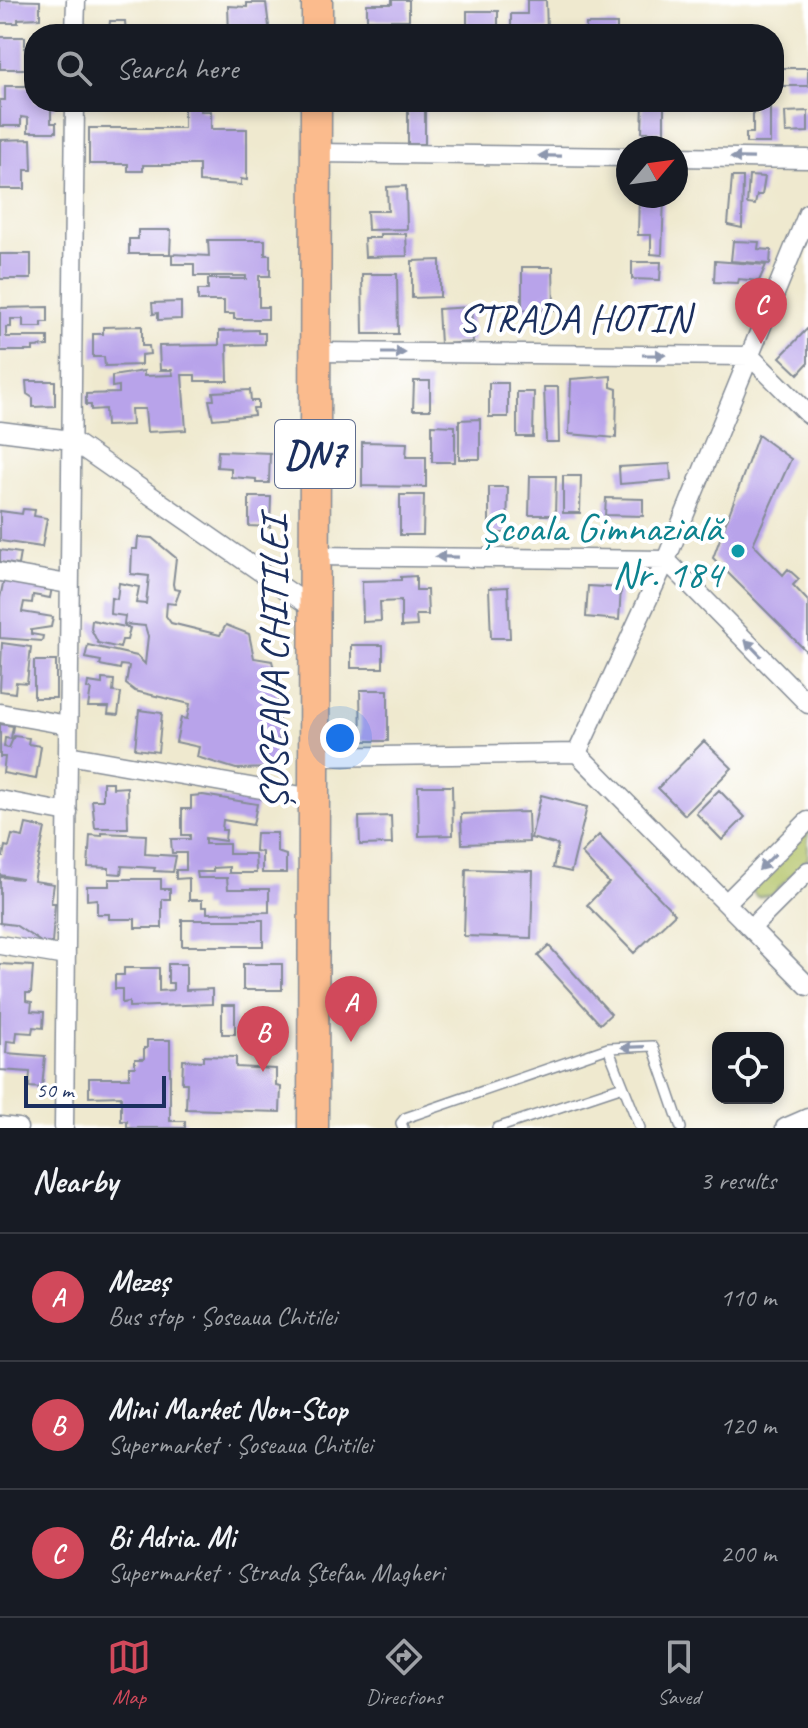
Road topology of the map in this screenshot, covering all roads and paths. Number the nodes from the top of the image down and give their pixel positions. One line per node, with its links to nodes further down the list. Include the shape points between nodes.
1 (76, 0): 3 (street)
2 (317, 0): 4 (main road)
3 (75, 24)
4 (317, 24)
5 (75, 112): 16 (street)
6 (316, 112): 7 (main road, ȘOSEAUA CHITILEI / DN7)
7 (316, 153): 8 (street, one-way to 7); 12 (main road, ȘOSEAUA CHITILEI / DN7)
8 (616, 157)
9 (688, 157): 10 (street, one-way to 9)
10 (808, 159)
11 (808, 213): 13 (street)
12 (316, 352): 13 (street, STRADA HOTIN, one-way to 13); 17 (main road, ȘOSEAUA CHITILEI / DN7)
13 (750, 356): 14 (street); 18 (street)
14 (808, 414)
15 (0, 431): 16 (street)
16 (71, 440): 20 (street); 21 (street)
17 (314, 556): 18 (street, one-way to 17); 21 (main road, ȘOSEAUA CHITILEI / DN7)
18 (666, 560): 22 (street, one-way to 18); 25 (street)
19 (0, 572): 20 (street)
20 (68, 584): 24 (street)
21 (314, 609): 27 (main road, ȘOSEAUA CHITILEI / DN7)
22 (808, 704)
23 (0, 713): 24 (street)
24 (68, 725): 26 (street)
25 (577, 753): 27 (street); 33 (street)
26 (68, 755): 28 (street); 30 (street)
27 (313, 757): 28 (main road, ȘOSEAUA CHITILEI / DN7)
28 (313, 798): 44 (main road, ȘOSEAUA CHITILEI / DN7)
29 (0, 800): 30 (street)
30 (68, 813): 36 (street)
31 (808, 821): 33 (street, one-way to 33)
32 (808, 871): 34 (street)
33 (726, 903): 34 (street)
34 (751, 928): 37 (street)
35 (0, 945): 36 (street)
36 (66, 956): 43 (street)
37 (808, 986)
38 (608, 1048): 39 (lane); 45 (lane, via 405,1118); 48 (lane, one-way to 38, via 653,1046)
39 (623, 1086): 46 (lane); 47 (lane)
40 (808, 1118): 49 (street)
41 (0, 1126): 42 (street)
42 (18, 1128)
43 (64, 1128)
44 (313, 1128)
45 (403, 1128)
46 (497, 1128)
47 (640, 1128)
48 (681, 1128)
49 (785, 1128)

